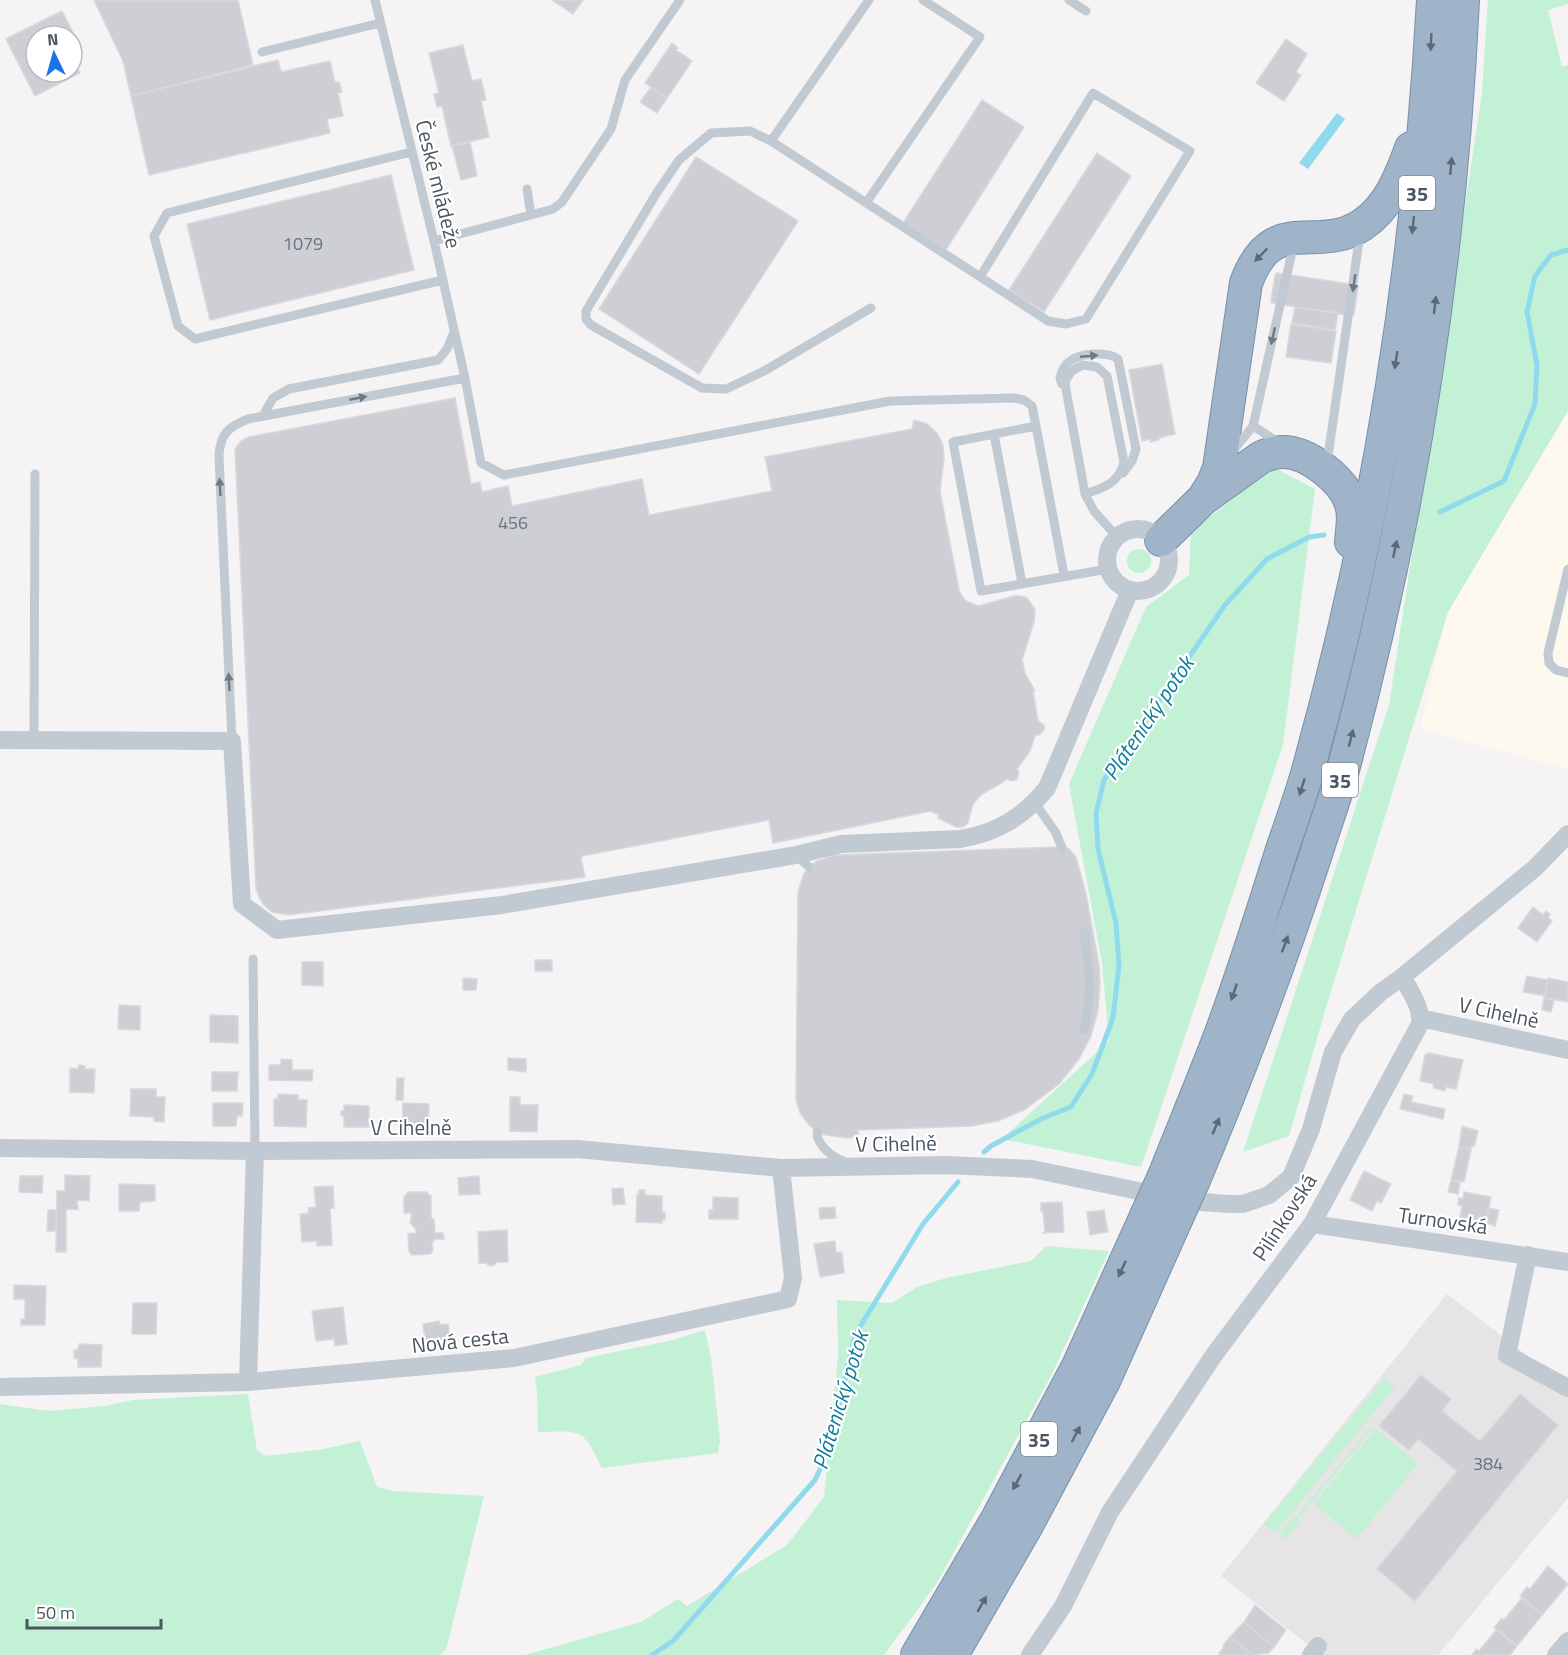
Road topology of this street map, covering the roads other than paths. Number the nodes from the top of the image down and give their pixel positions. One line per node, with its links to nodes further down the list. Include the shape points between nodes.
1 (375, 0): 10 (lane, České mládeže)
2 (680, 0): 18 (lane, via 625,80 611,129 562,202)
3 (869, 0): 14 (lane)
4 (923, 0): 17 (lane, via 980,37)
5 (1069, 0): 9 (lane)
6 (1433, 0): 13 (highway, 35, one-way to 13)
7 (1463, 0): 11 (highway, 35)
8 (1469, 0): 11 (highway)
9 (1086, 11)
10 (380, 23): 12 (lane); 15 (lane, České mládeže)
11 (1462, 32): 65 (highway, 35, one-way to 11, via 1245,1057 1343,769 1375,641 1403,514 1428,363 1447,213)
12 (262, 52)
13 (1428, 83): 19 (highway, via 1398,182 1380,208); 46 (highway, 35, one-way to 46, via 1405,302 1388,410)
14 (771, 141): 17 (lane); 24 (lane, via 750,131 711,133 679,160 586,311 586,319 702,388 726,389 764,372)
15 (411, 152): 21 (lane, České mládeže); 23 (lane, via 167,213 154,236 178,326 195,339)
16 (527, 189): 18 (lane)
17 (866, 203): 22 (lane)
18 (531, 215): 21 (lane)
19 (1361, 225): 20 (highway, via 1333,236); 34 (lane, one-way to 34)
20 (1295, 238): 30 (lane, one-way to 30); 33 (highway, one-way to 33, via 1276,243 1260,255 1246,283)
21 (434, 241): 23 (lane, České mládeže)
22 (980, 277): 22 (lane, via 1048,321 1066,324 1086,319 1190,151 1093,93)
23 (443, 280): 25 (lane, České mládeže)
24 (871, 308)
25 (454, 330): 26 (lane, České mládeže); 28 (lane, via 451,343 438,360 289,389 273,398)
26 (465, 378): 29 (lane, České mládeže, via 481,463 504,475 890,401 1014,398 1032,406); 50 (lane, one-way to 26, via 219,456 225,433 248,419)
27 (1066, 395): 36 (lane, via 1066,378 1076,368 1090,365 1107,376 1124,462); 36 (lane, one-way to 36, via 1060,378 1069,361 1103,354 1118,359 1136,449 1129,467); 37 (lane)
28 (265, 412)
29 (1036, 426): 31 (lane); 43 (lane)
30 (1253, 426): 32 (lane); 33 (lane)
31 (994, 434): 44 (lane); 44 (lane, via 953,442 981,591)
32 (1299, 455): 34 (highway); 38 (highway, via 1277,452 1260,458)
33 (1218, 468): 38 (highway)
34 (1326, 470): 46 (highway, via 1345,489 1352,507)
35 (34, 474): 49 (lane)
36 (1116, 480): 37 (lane)
37 (1085, 494): 39 (lane, via 1094,511)
38 (1203, 499): 40 (highway)
39 (1118, 537): 40 (street, via 1144,530); 41 (street, via 1108,552)
40 (1161, 540): 45 (street, via 1169,557 1164,576 1149,589)
41 (1108, 569): 43 (lane); 45 (street, via 1120,585)
42 (1568, 569): 47 (lane, via 1548,653 1549,663 1556,670)
43 (1064, 575): 44 (lane)
44 (1022, 583)
45 (1130, 590): 51 (street, via 1047,788)
46 (1344, 629): 65 (highway, 35, one-way to 65, via 1310,765 1216,1045)
47 (1568, 673)
48 (0, 740): 49 (street)
49 (34, 740): 50 (street)
50 (232, 741): 51 (street, via 242,904 278,930 502,905 803,861 840,844 978,836 1002,827)
51 (1035, 803): 53 (lane)
52 (1568, 834): 56 (street, via 1535,868)
53 (1062, 848)
54 (1084, 932): 58 (lane, via 1090,975 1090,1004)
55 (253, 959): 62 (lane)
56 (1402, 977): 57 (street); 63 (street, V Cihelně, via 1352,1019 1333,1052 1311,1129 1291,1177 1256,1200 1229,1204 1187,1201 1032,1169)
57 (1420, 1018): 59 (street, V Cihelně); 67 (street, Pilínkovská)
58 (1084, 1030)
59 (1568, 1050)
60 (817, 1132): 63 (lane, via 822,1145 833,1155)
61 (0, 1148): 62 (street, V Cihelně)
62 (255, 1150): 64 (street, V Cihelně, via 577,1149); 70 (street)
63 (860, 1166): 64 (street, V Cihelně)
64 (781, 1168): 70 (street, Nová cesta, via 793,1278 788,1299 514,1358)
65 (1179, 1178): 66 (highway, 35, bridge)
66 (1161, 1218): 74 (highway, 35, one-way to 74, via 997,1519); 75 (highway, 35, one-way to 66, via 1104,1382)
67 (1312, 1224): 68 (street, Turnovská); 76 (street, Pilínkovská, via 1214,1354 1116,1502 1063,1606)
68 (1528, 1254): 69 (street, Turnovská); 72 (street, via 1508,1355)
69 (1568, 1262)
70 (248, 1382): 71 (street, Nová cesta)
71 (0, 1387)
72 (1568, 1388)
73 (1568, 1641): 77 (street)
74 (917, 1655)
75 (952, 1655)
76 (1030, 1655)
77 (1556, 1655)

